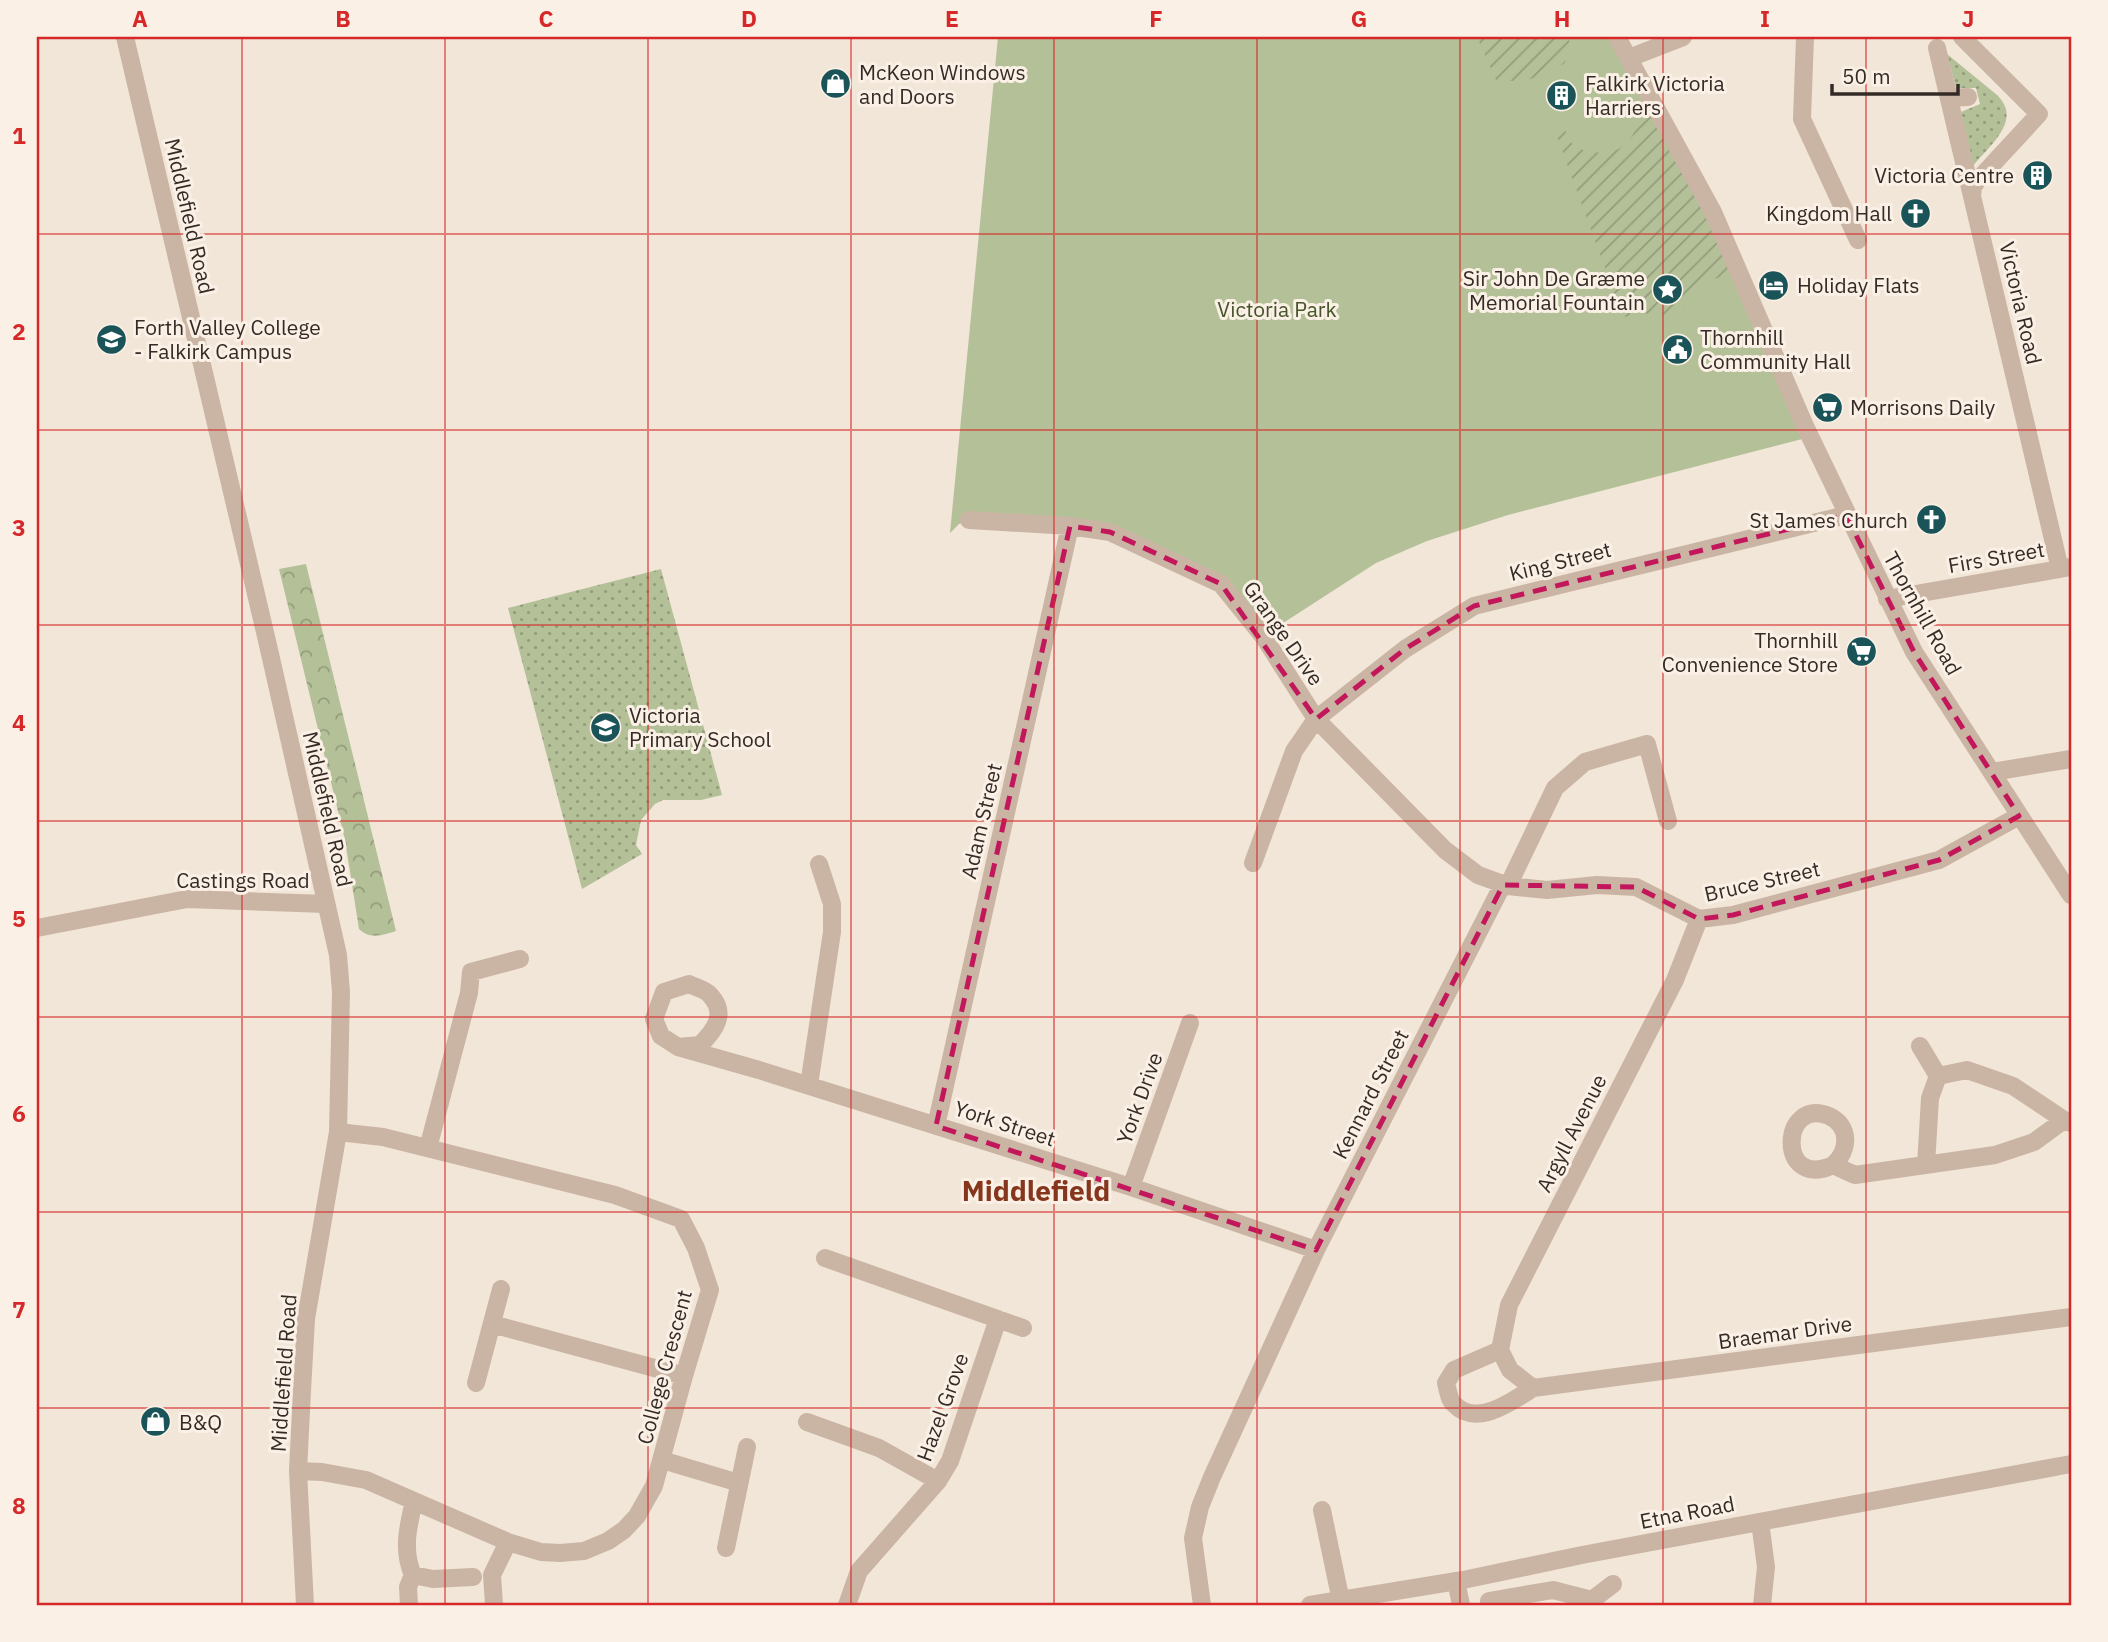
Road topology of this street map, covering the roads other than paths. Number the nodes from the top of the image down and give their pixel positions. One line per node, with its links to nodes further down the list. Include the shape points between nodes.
1 (125, 37): 27 (street, Middlefield Road)
2 (1617, 37): 8 (street, Thornhill Road)
3 (1683, 37): 8 (street)
4 (1805, 37): 12 (street, via 1802,119)
5 (1953, 37): 7 (street)
6 (1962, 37): 11 (street, via 2039,114 1977,181)
7 (1941, 43): 10 (street, Victoria Road)
8 (1629, 58): 13 (street, Thornhill Road, via 1713,212)
9 (1968, 97): 10 (street)
10 (1949, 98): 11 (street, Victoria Road)
11 (1972, 196): 16 (street, Victoria Road)
12 (1858, 240)
13 (1846, 515): 17 (street, Thornhill Road); 18 (street, King Street, via 1474,606 1405,649)
14 (970, 520): 15 (street, Grange Drive)
15 (1070, 526): 18 (street, Grange Drive, via 1110,531 1221,584 1263,636); 37 (street, Adam Street)
16 (2065, 568): 17 (street, Firs Street)
17 (1887, 599): 20 (street, Thornhill Road, via 1914,652)
18 (1316, 719): 23 (street, King Street, via 1294,751); 25 (street, Grange Drive, via 1445,850 1478,875)
19 (2071, 759): 20 (street)
20 (1992, 772): 21 (street, Thornhill Road)
21 (2018, 816): 26 (street, Thornhill Road); 28 (street, Bruce Street, via 1939,860 1733,915)
22 (1668, 821): 25 (street, Kennard Street, via 1647,744 1586,762 1555,788)
23 (1254, 863)
24 (819, 864): 35 (street, via 832,904 832,932)
25 (1505, 885): 28 (street, Bruce Street, via 1547,890 1636,887); 43 (street, Kennard Street)
26 (2071, 895)
27 (326, 904): 29 (street, Castings Road, via 187,899); 38 (street, Middlefield Road, via 341,992)
28 (1699, 919): 50 (street, Argyll Avenue, via 1675,980 1509,1305)
29 (37, 928)
30 (520, 959): 39 (street, via 471,972 470,993)
31 (1190, 1024): 42 (street, York Drive)
32 (1920, 1045): 34 (street)
33 (678, 1047): 35 (street, York Street)
34 (1938, 1076): 36 (street, via 1967,1070 2014,1086); 41 (street, via 1930,1098)
35 (809, 1085): 37 (street, York Street)
36 (2067, 1121): 41 (street, via 2034,1142 1995,1155)
37 (936, 1126): 42 (street, York Street)
38 (338, 1132): 39 (street, College Crescent, via 383,1136); 58 (street, Middlefield Road, via 306,1319)
39 (428, 1148): 51 (street, College Crescent, via 615,1195 681,1219 710,1290)
40 (1833, 1165): 41 (street, via 1855,1175)
41 (1926, 1165)
42 (1130, 1187): 43 (street, York Street)
43 (1316, 1250): 77 (street, Kennard Street, via 1200,1507 1193,1538)
44 (825, 1258): 47 (street)
45 (501, 1289): 48 (street)
46 (2071, 1317): 53 (street, Braemar Drive)
47 (998, 1319): 49 (street); 59 (street, Hazel Grove, via 950,1461)
48 (492, 1324): 51 (street); 52 (street)
49 (1023, 1328)
50 (1500, 1349): 53 (street, via 1510,1370); 53 (street, via 1454,1370 1446,1383 1452,1403 1468,1413 1497,1410)
51 (684, 1376): 56 (street, College Crescent)
52 (476, 1383)
53 (1533, 1388)
54 (807, 1422): 59 (street, via 879,1448)
55 (747, 1447): 60 (street)
56 (662, 1460): 60 (street); 64 (street, College Crescent, via 643,1508 608,1541 584,1551 560,1553)
57 (2071, 1464): 63 (street, Etna Road)
58 (298, 1471): 61 (street, College Crescent, via 366,1480); 73 (street, Middlefield Road)
59 (938, 1481): 76 (street, Hazel Grove, via 859,1571)
60 (739, 1483): 65 (street)
61 (414, 1501): 64 (street, College Crescent); 66 (street, via 407,1531)
62 (1322, 1510): 70 (street)
63 (1760, 1522): 68 (street, Etna Road); 80 (street, via 1766,1567)
64 (508, 1542): 75 (street, via 492,1575)
65 (726, 1548)
66 (412, 1575): 67 (street); 74 (street)
67 (473, 1577)
68 (1456, 1581): 70 (street, Etna Road); 79 (street)
69 (1613, 1584): 72 (street)
70 (1341, 1601): 78 (street, Etna Road)
71 (1489, 1601): 72 (street, via 1553,1590)
72 (1592, 1603)
73 (305, 1605)
74 (409, 1605)
75 (494, 1605)
76 (847, 1605)
77 (1202, 1605)
78 (1310, 1605)
79 (1461, 1605)
80 (1762, 1605)

